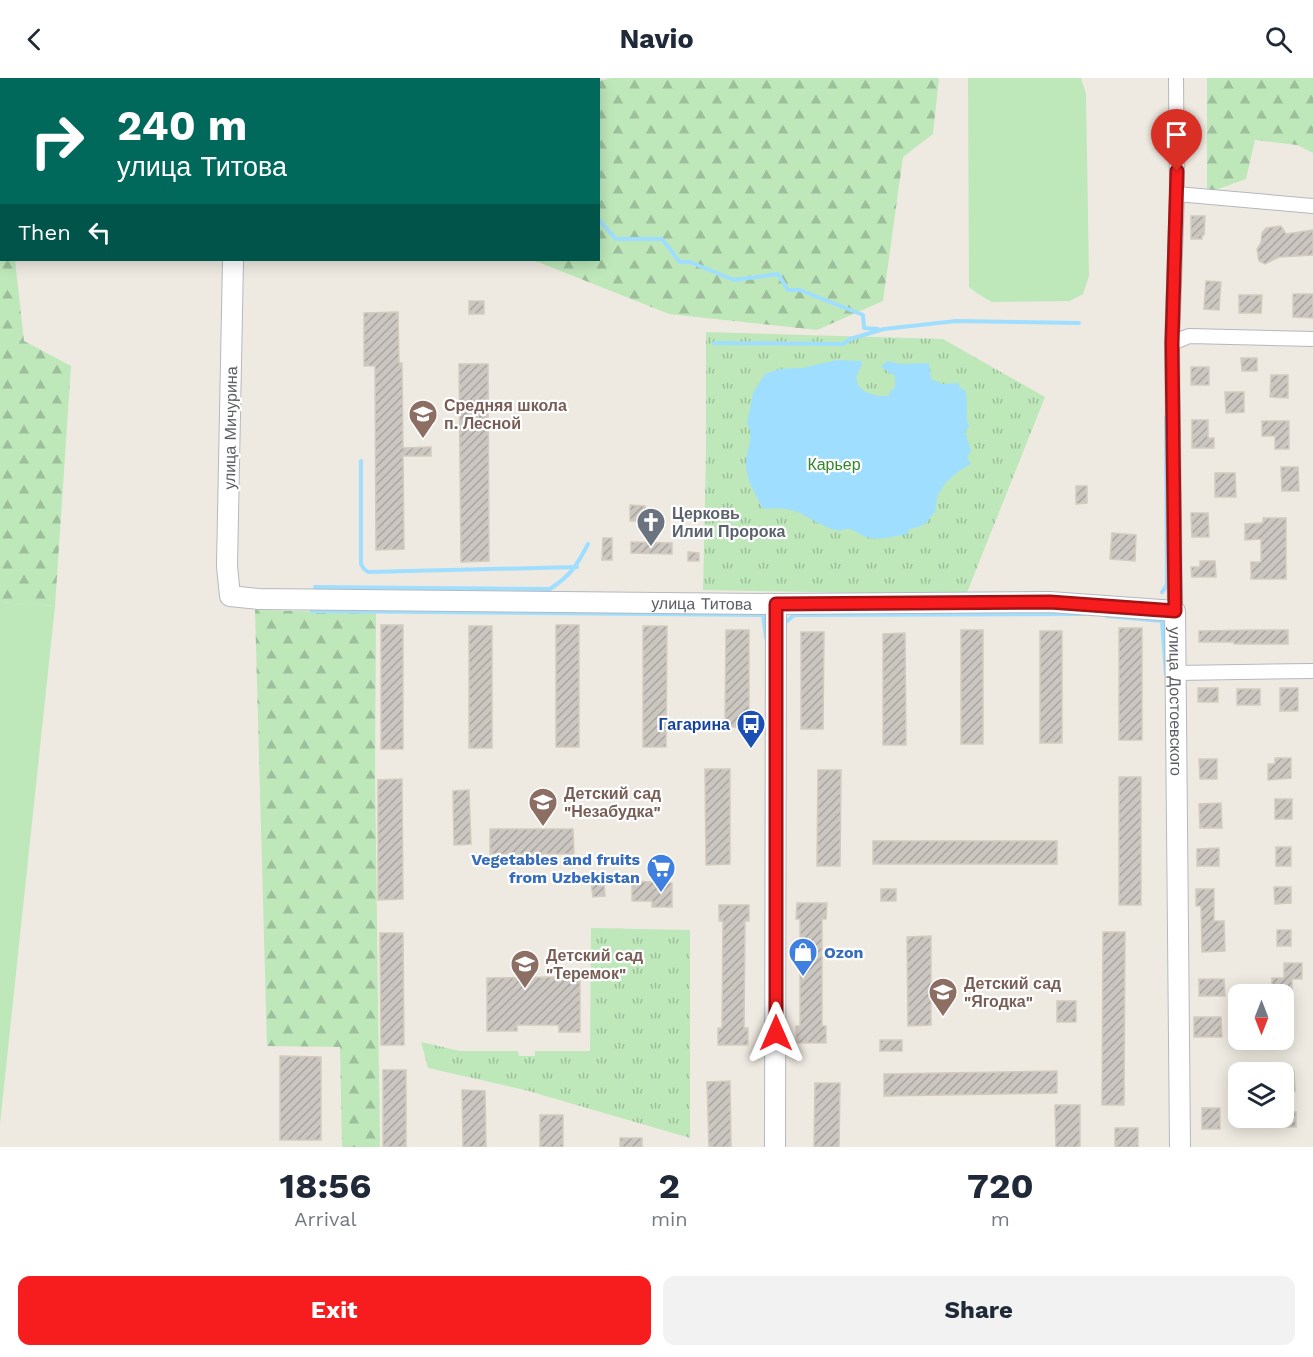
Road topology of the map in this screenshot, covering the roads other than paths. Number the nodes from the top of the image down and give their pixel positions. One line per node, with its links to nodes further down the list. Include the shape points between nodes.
1 (1176, 78): 2 (street, улица Достоевского)
2 (1177, 194): 3 (street); 6 (street, улица Достоевского)
3 (1313, 206)
4 (232, 261): 7 (street, улица Мичурина, via 227,566)
5 (1313, 339): 6 (street, via 1189,336)
6 (1172, 343): 9 (street, улица Достоевского)
7 (230, 596): 8 (street, улица Титова)
8 (776, 604): 9 (street, улица Титова, via 1050,602); 12 (street)
9 (1175, 611): 11 (street, улица Достоевского)
10 (1313, 671): 11 (street)
11 (1175, 673): 13 (street, улица Достоевского)
12 (775, 1147)
13 (1180, 1147)

